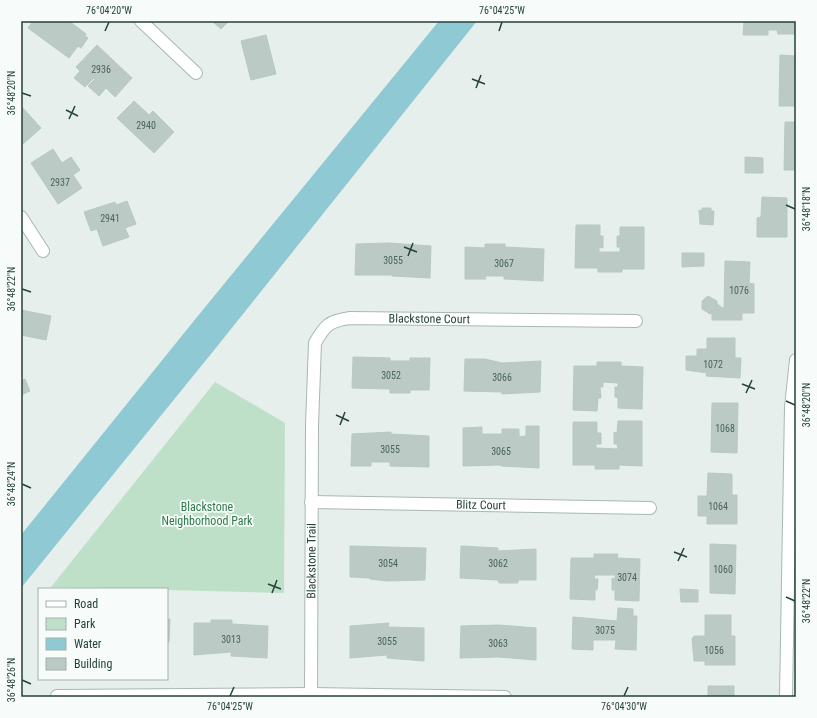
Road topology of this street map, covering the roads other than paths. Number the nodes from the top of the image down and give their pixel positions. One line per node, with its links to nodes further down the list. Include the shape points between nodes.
1 (141, 21): 2 (street)
2 (196, 73)
3 (21, 217): 4 (street)
4 (42, 251)
5 (636, 321): 8 (street, Blackstone Court, via 350,318 337,320 328,324 315,343)
6 (796, 360): 7 (street)
7 (795, 374): 11 (street, via 791,407)
8 (312, 425): 9 (street, Blackstone Trail)
9 (311, 502): 10 (street, Blitz Court); 13 (street, Blackstone Trail)
10 (650, 508)
11 (790, 692)
12 (57, 696): 13 (street)
13 (311, 696): 14 (street)
14 (506, 697)

